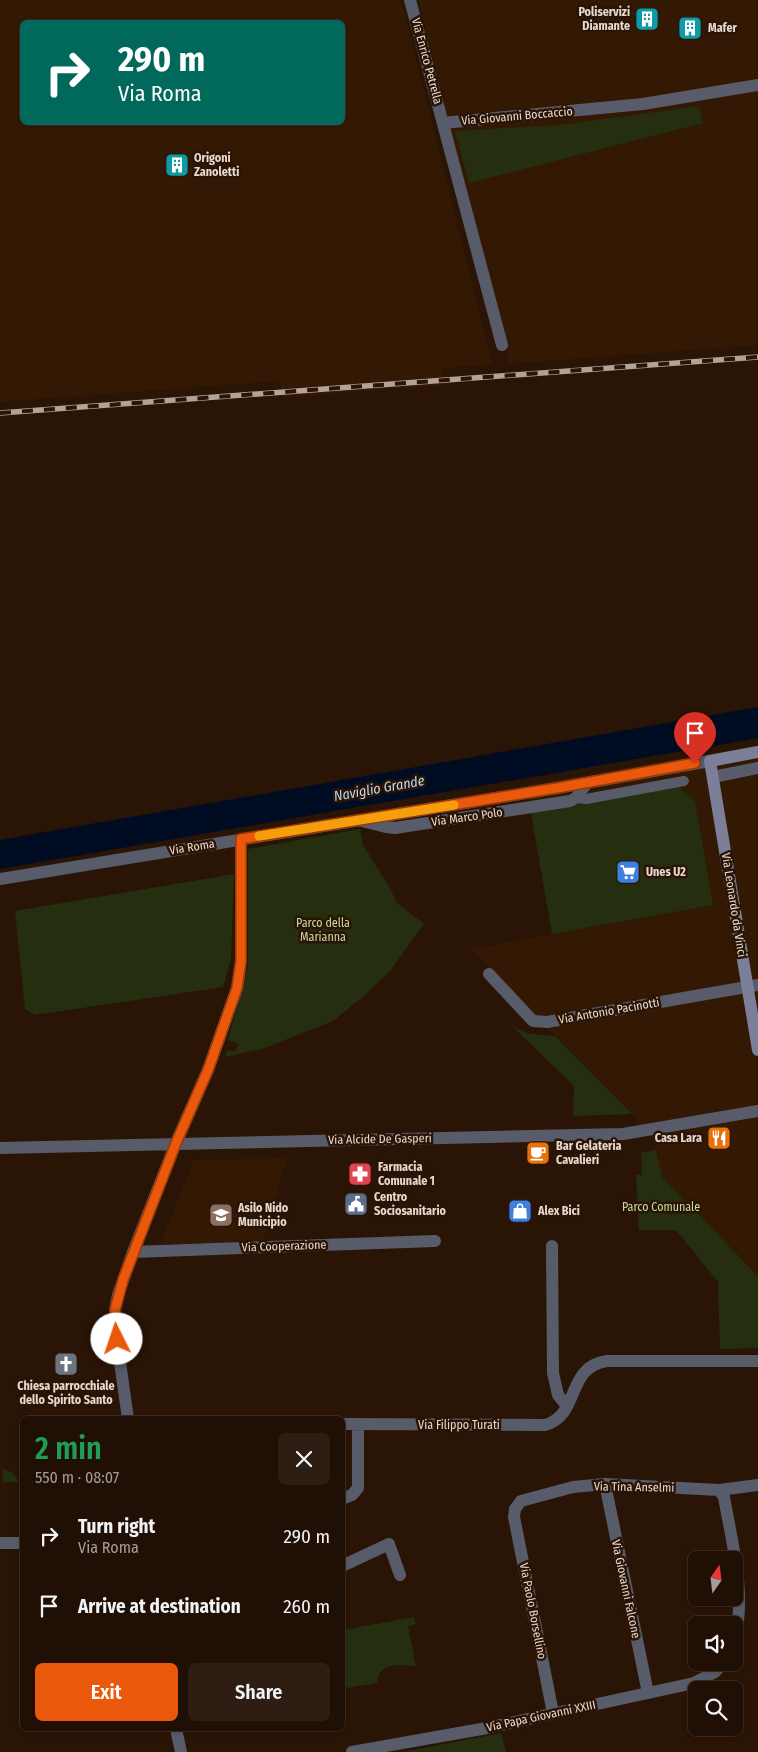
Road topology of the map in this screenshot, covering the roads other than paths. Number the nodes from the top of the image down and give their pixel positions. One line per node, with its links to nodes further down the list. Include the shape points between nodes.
1 (410, 0): 3 (street, Via Enrico Petrella)
2 (758, 85): 3 (street, Via Giovanni Boccaccio, via 643,104)
3 (443, 123): 4 (street, Via Giovanni Boccaccio)
4 (502, 345)
5 (758, 752): 6 (main road)
6 (710, 761): 8 (main road, Via Leonardo da Vinci); 10 (street, Via Roma)
7 (758, 768): 8 (street)
8 (713, 777): 16 (main road, Via Leonardo da Vinci)
9 (684, 781): 11 (street, Via Marco Polo, via 586,799)
10 (587, 783): 11 (street); 12 (street, Via Roma)
11 (576, 798): 12 (street, Via Marco Polo, via 544,806 396,828)
12 (358, 820): 13 (street, Via Roma)
13 (241, 839): 14 (street, Via Roma); 19 (street, via 240,974 208,1070)
14 (0, 879)
15 (489, 974): 16 (street, Via Antonio Pacinotti, via 533,1020 547,1022)
16 (753, 986): 17 (main road, Via Leonardo da Vinci)
17 (758, 1050)
18 (758, 1111): 19 (street, Via Alcide De Gasperi, via 623,1134)
19 (176, 1143): 20 (street, Via Alcide De Gasperi); 23 (street)
20 (0, 1148)
21 (435, 1241): 23 (street, Via Cooperazione)
22 (552, 1246): 25 (street, via 553,1373 558,1395)
23 (133, 1252): 26 (street, via 115,1310)
24 (758, 1361): 25 (street, Via Filippo Turati, via 596,1363 579,1379)
25 (567, 1406): 28 (street, Via Filippo Turati, via 561,1417 545,1425)
26 (128, 1416)
27 (345, 1424): 28 (street, Via Filippo Turati)
28 (358, 1424): 32 (street, via 358,1488)
29 (605, 1484): 31 (street, Via Tina Anselmi); 33 (street, Via Tina Anselmi, via 573,1487 521,1501); 40 (street, Via Giovanni Falcone)
30 (758, 1485): 31 (street, Via Tina Anselmi)
31 (719, 1490): 38 (street, via 724,1497 740,1596)
32 (345, 1498)
33 (515, 1509): 41 (street, Via Paolo Borsellino)
34 (0, 1543): 35 (street)
35 (20, 1543)
36 (345, 1565): 37 (street, via 389,1544)
37 (400, 1575)
38 (739, 1616)
39 (717, 1671): 40 (street, Via Papa Giovanni XXIII, via 694,1683)
40 (648, 1693): 41 (street, Via Papa Giovanni XXIII)
41 (553, 1713): 44 (street, Via Papa Giovanni XXIII)
42 (176, 1731): 43 (street)
43 (181, 1752)
44 (352, 1752)

